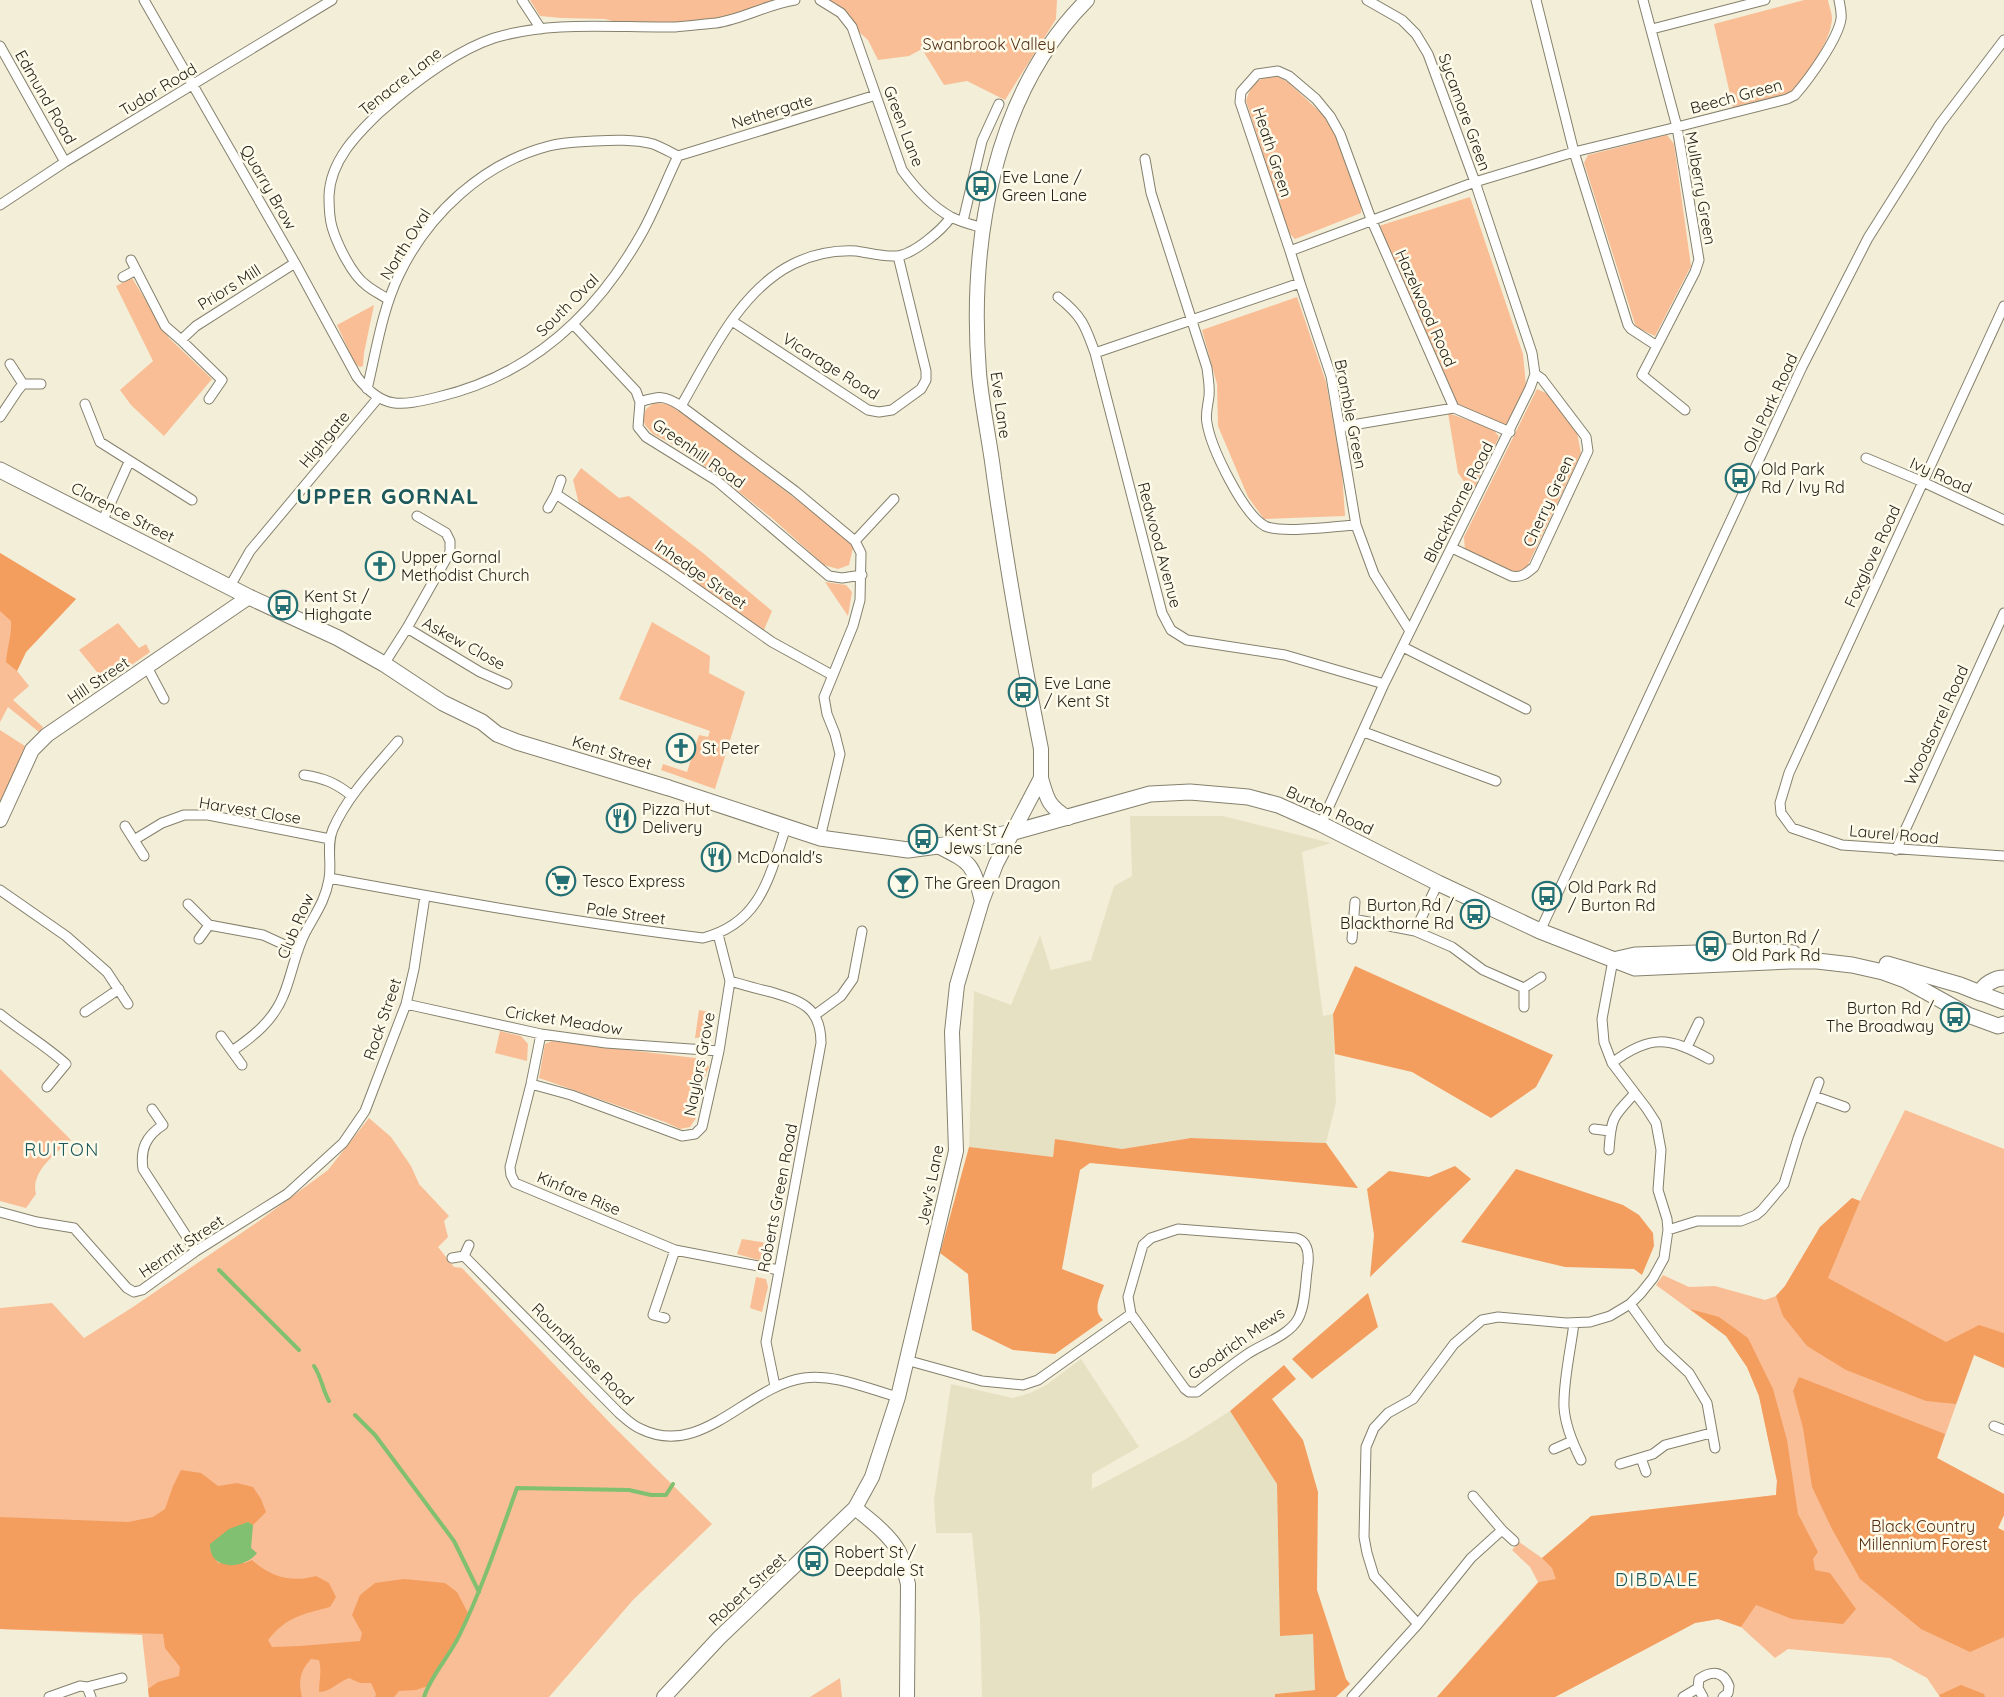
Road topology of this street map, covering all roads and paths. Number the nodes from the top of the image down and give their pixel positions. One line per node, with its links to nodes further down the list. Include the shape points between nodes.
1 (144, 0): 16 (street, Quarry Brow)
2 (332, 0): 16 (street, Tudor Road)
3 (522, 0): 12 (street)
4 (795, 0): 12 (street, Tenacre Lane, via 720,22 677,27)
5 (820, 0): 17 (street, Green Lane, via 841,13 852,27)
6 (1087, 0): 29 (street, Eve Lane, via 1049,45 1024,86 1007,128)
7 (1367, 0): 24 (street, Sycamore Green, via 1402,20 1428,54)
8 (1536, 0): 20 (street)
9 (1643, 0): 13 (street, Beech Green)
10 (1765, 0): 13 (street)
11 (1839, 0): 19 (street, Beech Green, via 1842,17 1838,30 1795,95)
12 (541, 29): 38 (street, Tenacre Lane, via 494,38 442,64 387,106 343,155 330,190 332,227 352,270 365,285)
13 (1652, 29): 19 (street, Beech Green)
14 (2004, 40): 121 (street, Old Park Road, via 1940,124 1868,238 1802,367)
15 (0, 46): 23 (street, Edmund Road)
16 (193, 86): 23 (street, Tudor Road); 33 (street, Quarry Brow)
17 (876, 95): 21 (street, Nethergate); 26 (street, Green Lane, via 902,170 931,203)
18 (999, 104): 28 (street, via 980,149)
19 (1677, 127): 20 (street, Mulberry Green); 44 (street, Mulberry Green, via 1699,260)
20 (1574, 152): 24 (street, Sycamore Green); 44 (street, via 1628,325)
21 (678, 156): 38 (street, North Oval, via 654,144 618,140 567,142 519,157 460,192 436,218 399,275); 42 (street, South Oval, via 644,230 610,285)
22 (1145, 159): 40 (street, via 1151,194)
23 (66, 162): 25 (street, Tudor Road)
24 (1475, 182): 27 (street); 47 (street, via 1532,353)
25 (0, 205)
26 (951, 217): 28 (street, Green Lane); 31 (street, via 928,238)
27 (1371, 219): 30 (street); 30 (street, Heath Green, via 1330,116 1289,76 1278,71 1257,74 1241,92 1240,102); 56 (street, Hazelwood Road)
28 (963, 221): 29 (street, Green Lane)
29 (983, 228): 93 (street, Eve Lane, via 977,302 979,370 1005,558 1041,749)
30 (1290, 251): 36 (street, Bramble Green)
31 (898, 256): 41 (street, via 848,251 817,254 769,280); 41 (street, Vicarage Road, via 926,380 921,389 892,410 868,410)
32 (131, 260): 34 (street)
33 (295, 263): 43 (street, Priors Mill, via 196,326); 50 (street, Quarry Brow)
34 (136, 270): 35 (street); 43 (street, via 165,326)
35 (123, 277)
36 (1300, 283): 40 (street); 59 (street, Bramble Green, via 1331,376)
37 (1058, 297): 45 (street, Redwood Avenue, via 1074,309 1085,325)
38 (389, 300): 50 (street, North Oval)
39 (2004, 306): 65 (street, Foxglove Road)
40 (1191, 320): 45 (street); 73 (street, via 1207,369 1206,422 1231,482 1249,513 1265,526 1280,529)
41 (732, 321): 55 (street)
42 (573, 324): 51 (street, South Oval, via 533,357 478,385 404,404); 53 (street, via 636,391)
43 (181, 340): 52 (street, via 222,380)
44 (1657, 346): 57 (street, Mulberry Green, via 1642,375)
45 (1095, 353): 87 (street, Redwood Avenue, via 1162,613 1171,630 1187,640 1285,655)
46 (10, 364): 48 (street)
47 (1535, 374): 60 (street, Blackthorne Road); 75 (street, Cherry Green, via 1586,436 1588,451 1534,567 1517,578)
48 (24, 384): 49 (street); 58 (street)
49 (41, 384)
50 (367, 389): 51 (street)
51 (378, 398): 77 (street, Highgate, via 250,551)
52 (209, 399)
53 (640, 402): 55 (street, Greenhill Road, via 666,397); 76 (street, Greenhill Road, via 638,427 646,437 717,481 829,576)
54 (85, 404): 62 (street, via 100,442)
55 (681, 406): 74 (street, Greenhill Road, via 795,490)
56 (1454, 408): 59 (street); 60 (street)
57 (1685, 410)
58 (0, 417)
59 (1340, 427): 73 (street, Bramble Green)
60 (1510, 432): 75 (street, Blackthorne Road)
61 (1866, 458): 65 (street, Ivy Road)
62 (129, 462): 68 (street); 72 (street)
63 (0, 471): 72 (main road, Clarence Street)
64 (561, 480): 66 (street)
65 (1923, 482): 71 (street, Ivy Road); 98 (street, Foxglove Road, via 1790,773 1780,803)
66 (556, 494): 69 (street); 85 (street, Inhedge Street, via 772,642)
67 (894, 499): 74 (street)
68 (192, 500)
69 (548, 508)
70 (417, 516): 80 (street, via 446,533 450,552)
71 (2004, 520)
72 (102, 522): 77 (main road, Clarence Street)
73 (1356, 525): 81 (street, Bramble Green, via 1374,574)
74 (855, 541): 76 (street, via 861,553)
75 (1452, 548): 81 (street, Blackthorne Road)
76 (862, 575): 85 (street, via 856,617)
77 (230, 586): 78 (main road, Kent Street)
78 (249, 597): 83 (main road, Kent Street); 84 (street, Hill Street)
79 (2004, 613): 107 (street, Woodsorrel Road)
80 (407, 628): 83 (street); 86 (street, Askew Close)
81 (1410, 631): 82 (street, Blackthorne Road)
82 (1403, 647): 87 (street, Blackthorne Road); 89 (street)
83 (384, 664): 101 (main road, Kent Street, via 497,734)
84 (147, 667): 88 (street); 97 (street, Hill Street, via 36,744)
85 (832, 675): 103 (street, via 824,696 840,754)
86 (507, 684)
87 (1384, 684): 90 (street, Blackthorne Road)
88 (164, 699)
89 (1526, 709)
90 (1364, 732): 94 (street); 99 (street, Blackthorne Road)
91 (398, 741): 95 (street, Club Row)
92 (304, 775): 95 (street, via 323,777)
93 (1041, 778): 96 (street, via 1047,801); 102 (street, Eve Lane)
94 (1496, 782)
95 (352, 796): 104 (street, Club Row)
96 (1068, 818): 99 (main road, Burton Road, via 1150,794 1190,792 1248,797); 102 (main road, Burton Road)
97 (0, 819)
98 (1786, 822): 107 (street, Laurel Road, via 1792,828 1842,845)
99 (1321, 824): 111 (main road, Burton Road)
100 (125, 826): 105 (street)
101 (786, 827): 103 (main road, Kent Street); 122 (street, Pale Street, via 765,889 739,922)
102 (1014, 832): 106 (main road, Kent Street); 114 (street, Jew's Lane)
103 (820, 838): 106 (main road, Kent Street, via 908,850)
104 (330, 839): 105 (street, Harvest Close, via 192,815 162,823); 110 (street, Club Row)
105 (134, 840): 108 (street)
106 (938, 846): 114 (street, via 970,865)
107 (1896, 850): 109 (street, Laurel Road)
108 (144, 856)
109 (2004, 856)
110 (329, 878): 113 (street, Pale Street); 125 (street, Club Row, via 321,907)
111 (1438, 883): 120 (street); 121 (main road, Burton Road)
112 (0, 890): 131 (street, via 66,936 107,972)
113 (425, 896): 122 (street, Pale Street, via 606,926 703,938); 135 (street, Rock Street)
114 (982, 901): 173 (street, Jew's Lane, via 957,985 952,1032 956,1151)
115 (1355, 902): 117 (street)
116 (188, 904): 118 (street)
117 (1353, 919): 120 (street); 124 (street)
118 (209, 925): 123 (street); 125 (street, via 263,935)
119 (862, 931): 139 (street, via 852,979 841,996)
120 (1415, 931): 130 (street, via 1452,947 1483,970)
121 (1540, 931): 126 (main road, Burton Road)
122 (718, 934): 129 (street, Naylors Grove)
123 (199, 939)
124 (1352, 939)
125 (298, 951): 145 (street, Club Row, via 284,996 270,1020)
126 (1613, 960): 132 (main road, via 1635,955 1760,951 1835,954 1884,963); 141 (main road, Burton Road, via 1635,968 1790,961 1852,965 1905,980 1968,1015); 148 (street, via 1602,1018 1604,1042)
127 (1541, 977): 130 (street)
128 (2004, 978): 132 (main road, via 1989,983)
129 (730, 981): 139 (street, via 796,999); 146 (street, Naylors Grove)
130 (1524, 988): 136 (street)
131 (119, 990): 134 (street); 137 (street)
132 (1980, 993): 133 (street); 141 (main road)
133 (2004, 1002)
134 (128, 1004)
135 (406, 1004): 142 (street, Cricket Meadow); 159 (street, Rock Street, via 365,1111)
136 (1524, 1007)
137 (85, 1012)
138 (0, 1014): 152 (street, via 66,1064)
139 (815, 1015): 168 (street, Roberts Green Road, via 821,1043)
140 (1699, 1022): 144 (street)
141 (1998, 1025)
142 (541, 1034): 146 (street, Cricket Meadow); 151 (street, Kinfare Rise)
143 (221, 1036): 145 (street)
144 (1687, 1047): 147 (street); 148 (street, via 1650,1042)
145 (232, 1051): 149 (street)
146 (720, 1051): 151 (street, Naylors Grove, via 702,1127 695,1134 682,1136)
147 (1709, 1059)
148 (1612, 1063): 153 (street)
149 (242, 1065)
150 (1819, 1082): 154 (street)
151 (531, 1084): 164 (street, Kinfare Rise, via 510,1167 515,1183)
152 (47, 1087)
153 (1635, 1093): 158 (street, via 1614,1116); 162 (street, via 1656,1123 1661,1150 1658,1190)
154 (1814, 1096): 155 (street); 162 (street, via 1784,1184 1762,1210 1741,1221 1697,1221)
155 (1845, 1107)
156 (152, 1109): 165 (street, via 163,1125 147,1140 141,1155 143,1169)
157 (1594, 1129): 158 (street)
158 (1610, 1131): 160 (street)
159 (343, 1143): 165 (street, Hermit Street, via 287,1194)
160 (1609, 1150)
161 (0, 1212): 165 (street, Hermit Street, via 74,1228 134,1292)
162 (1668, 1230): 169 (street, via 1662,1262 1650,1283)
163 (468, 1245): 166 (street)
164 (675, 1250): 168 (street, Kinfare Rise); 171 (street, via 653,1315)
165 (196, 1251)
166 (464, 1256): 167 (street); 174 (street, Roundhouse Road, via 639,1429 669,1437 695,1433)
167 (452, 1258)
168 (779, 1270): 174 (street, Roberts Green Road, via 766,1342)
169 (1630, 1304): 172 (street, via 1610,1316); 178 (street, via 1661,1347 1689,1373 1707,1403)
170 (1131, 1314): 170 (street, Goodrich Mews, via 1128,1297 1143,1245 1161,1234 1179,1229 1296,1238 1307,1246 1302,1311 1297,1321 1197,1392 1185,1389); 173 (street, via 1038,1380 1023,1385 982,1381)
171 (665, 1317)
172 (1574, 1323): 179 (street, via 1564,1399); 190 (street, via 1498,1317 1482,1320 1454,1344 1413,1399 1388,1413 1374,1428 1366,1447 1367,1553 1374,1576)
173 (906, 1360): 175 (street, Jew's Lane)
174 (775, 1386): 175 (street, Roundhouse Road, via 802,1378 833,1378)
175 (898, 1397): 187 (street, Jew's Lane, via 872,1477)
176 (1994, 1426): 177 (street)
177 (2004, 1430)
178 (1711, 1433): 180 (street); 182 (street, via 1665,1445)
179 (1572, 1441): 181 (street); 183 (street)
180 (1715, 1448)
181 (1554, 1449)
182 (1641, 1458): 184 (street); 185 (street)
183 (1581, 1460)
184 (1620, 1464)
185 (1646, 1472)
186 (1473, 1496): 188 (street)
187 (855, 1508): 195 (street, Robert Street, via 719,1638); 196 (street, via 898,1551 904,1568 908,1584)
188 (1502, 1530): 189 (street); 190 (street, via 1471,1558)
189 (1514, 1541)
190 (1418, 1624): 197 (street)
191 (122, 1678): 193 (street)
192 (1698, 1688): 198 (street); 199 (street); 200 (street, via 1699,1679 1715,1672 1729,1686)
193 (89, 1692): 194 (street, via 80,1686)
194 (49, 1697)
195 (664, 1697)
196 (907, 1697)
197 (1352, 1697)
198 (1683, 1697)
199 (1703, 1697)
200 (1723, 1697)

